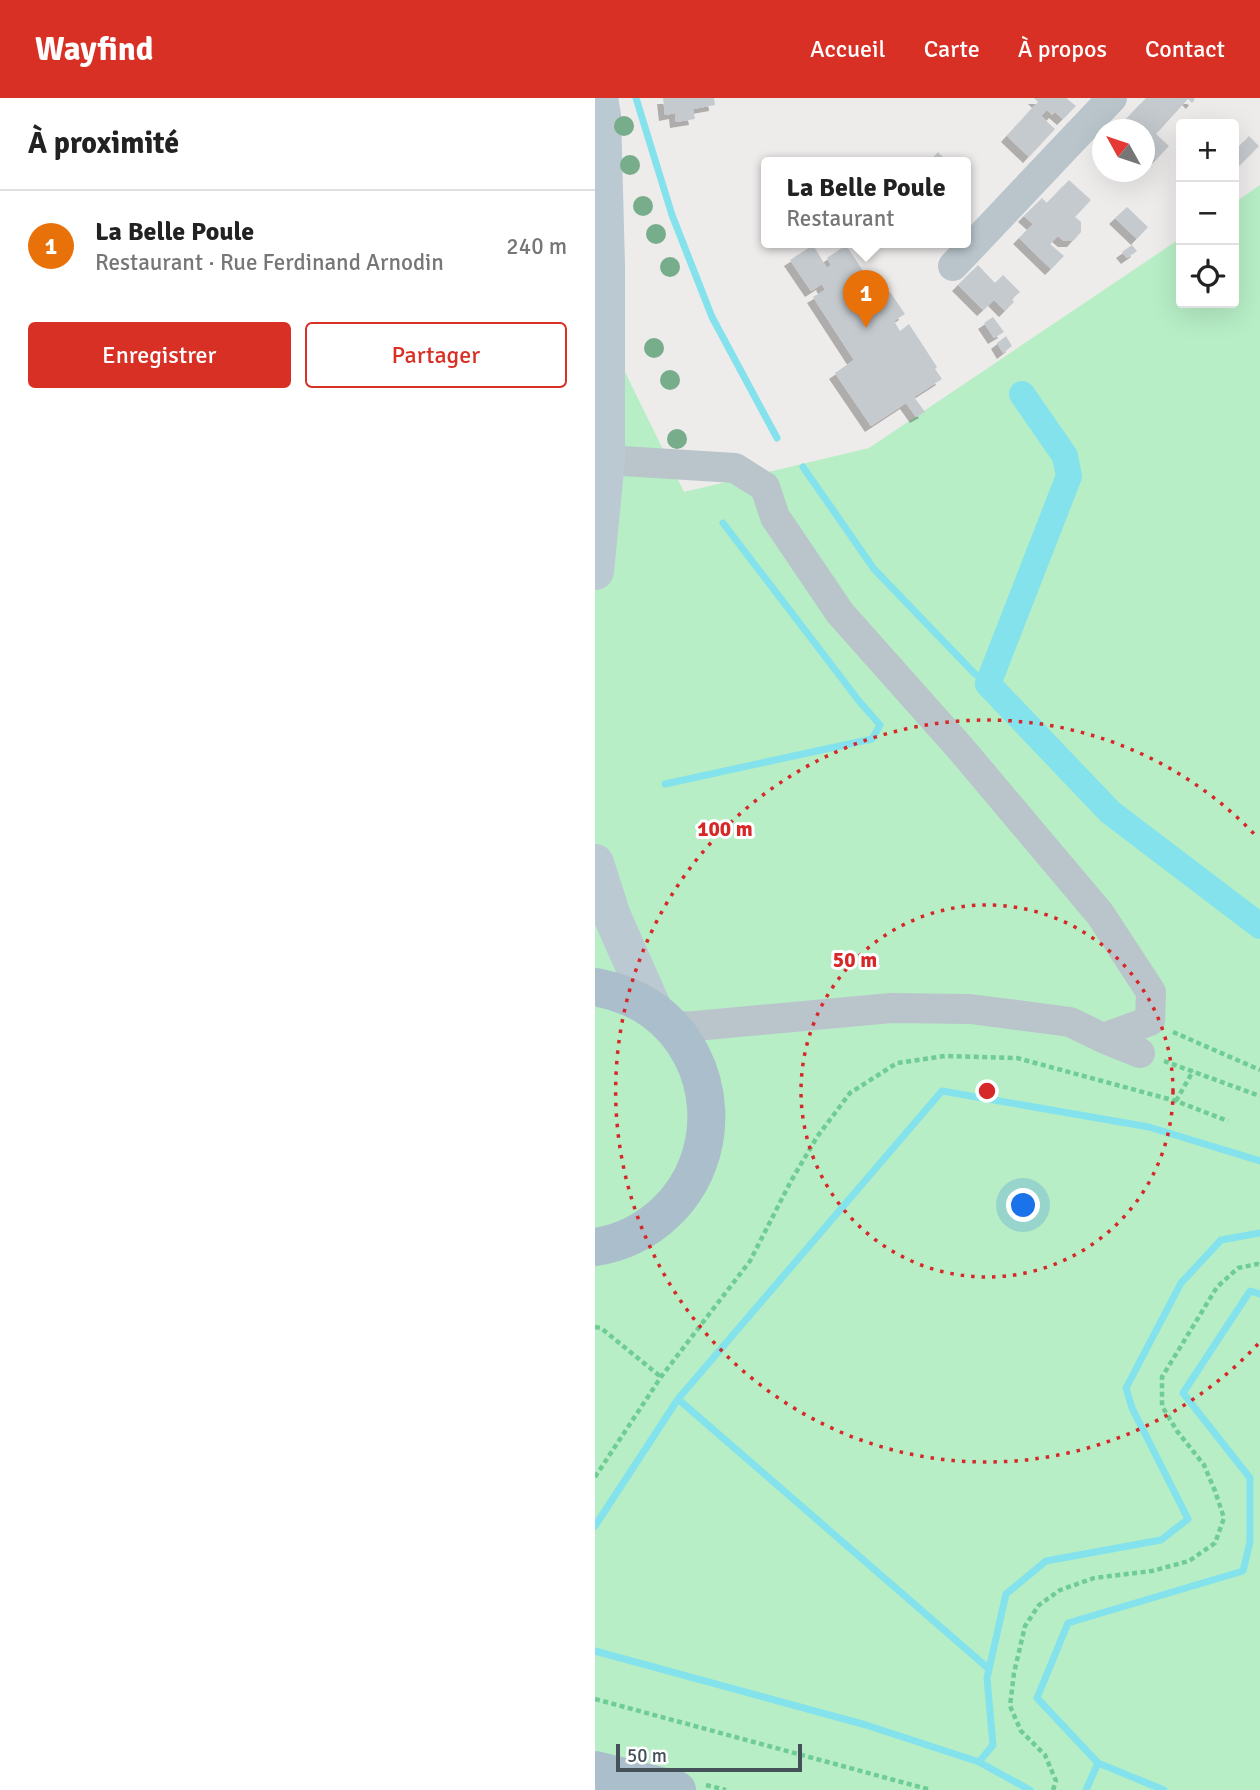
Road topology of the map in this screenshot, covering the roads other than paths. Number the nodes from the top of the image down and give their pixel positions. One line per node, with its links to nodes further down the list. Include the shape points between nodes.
1 (599, 98): 6 (main road)
2 (1112, 98): 5 (street)
3 (595, 198): 6 (main road)
4 (971, 248): 7 (street)
5 (971, 248)
6 (606, 265): 8 (main road)
7 (953, 267)
8 (606, 460): 9 (main road); 13 (street, via 735,468 765,487 775,517 840,613 1100,914 1151,992 1150,1021)
9 (595, 571)
10 (595, 863): 12 (main road, via 612,916)
11 (595, 987): 12 (main road, via 636,1000)
12 (663, 1019): 13 (street, via 695,1026 891,1008 970,1010 1070,1022); 15 (main road, via 685,1044 703,1083 707,1104 704,1147 687,1187 659,1219 622,1241)
13 (1103, 1038): 14 (street)
14 (1140, 1053)
15 (595, 1247)
16 (595, 1770): 17 (main road)
17 (677, 1790)

